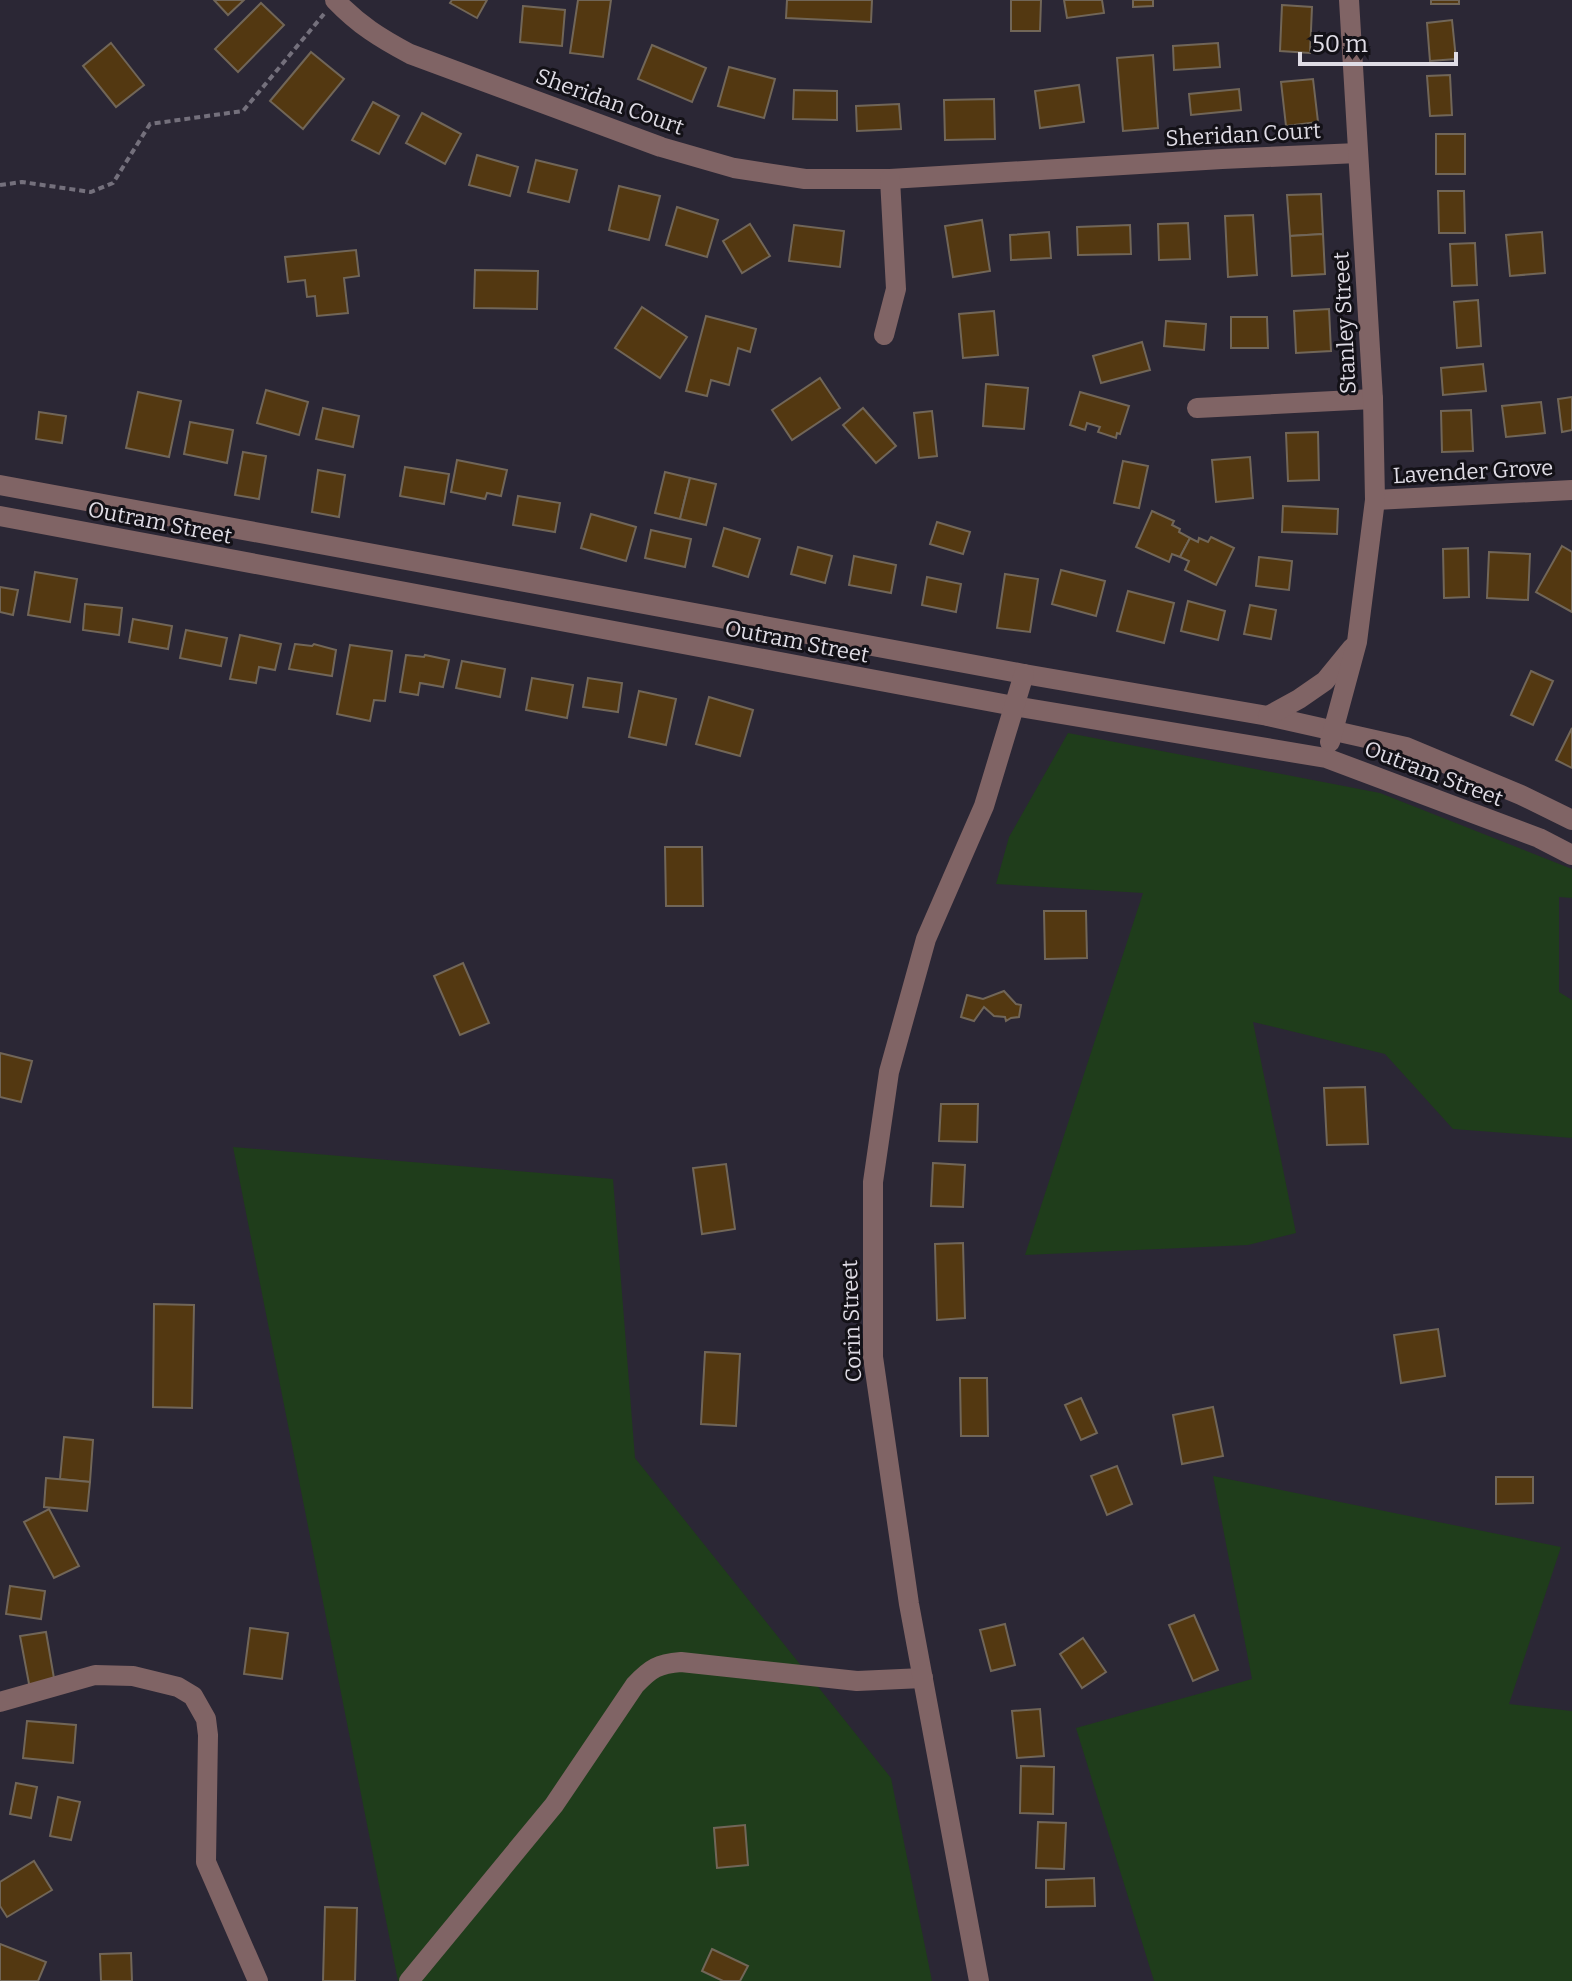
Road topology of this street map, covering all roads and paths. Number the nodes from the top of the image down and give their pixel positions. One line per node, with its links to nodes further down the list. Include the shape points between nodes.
1 (335, 0): 4 (street, Sheridan Court, via 373,34 410,54 661,147 734,168 805,179); 5 (path, via 243,111 150,124 113,183 91,192 22,182)
2 (1349, 0): 3 (street, Stanley Street)
3 (1358, 153): 4 (street, Sheridan Court); 7 (street, Stanley Street)
4 (890, 179): 6 (street, via 896,289)
5 (0, 185)
6 (884, 335)
7 (1373, 399): 8 (street); 11 (street, Stanley Street)
8 (1197, 408)
9 (0, 485): 14 (street, Outram Street)
10 (1572, 490): 11 (street, Lavender Grove)
11 (1375, 500): 13 (street, Stanley Street)
12 (0, 516): 15 (street, Outram Street)
13 (1357, 642): 16 (street, via 1325,681); 17 (street, Stanley Street)
14 (1024, 674): 15 (street, Corin Street); 16 (street, Outram Street)
15 (1014, 706): 18 (street, Outram Street); 21 (street, Corin Street, via 984,806 926,939 889,1072 873,1182 873,1357)
16 (1268, 716): 17 (street, Outram Street)
17 (1333, 731): 18 (street, Stanley Street); 19 (street, Outram Street, via 1406,747)
18 (1326, 758): 20 (street, Outram Street)
19 (1572, 820)
20 (1572, 855)
21 (923, 1678): 24 (street, via 857,1681 681,1662 662,1664 645,1674 554,1805); 25 (street, Corin Street)
22 (0, 1702): 23 (street, via 95,1675 133,1676 193,1696 208,1735 206,1862)
23 (258, 1981)
24 (409, 1981)
25 (979, 1981)

